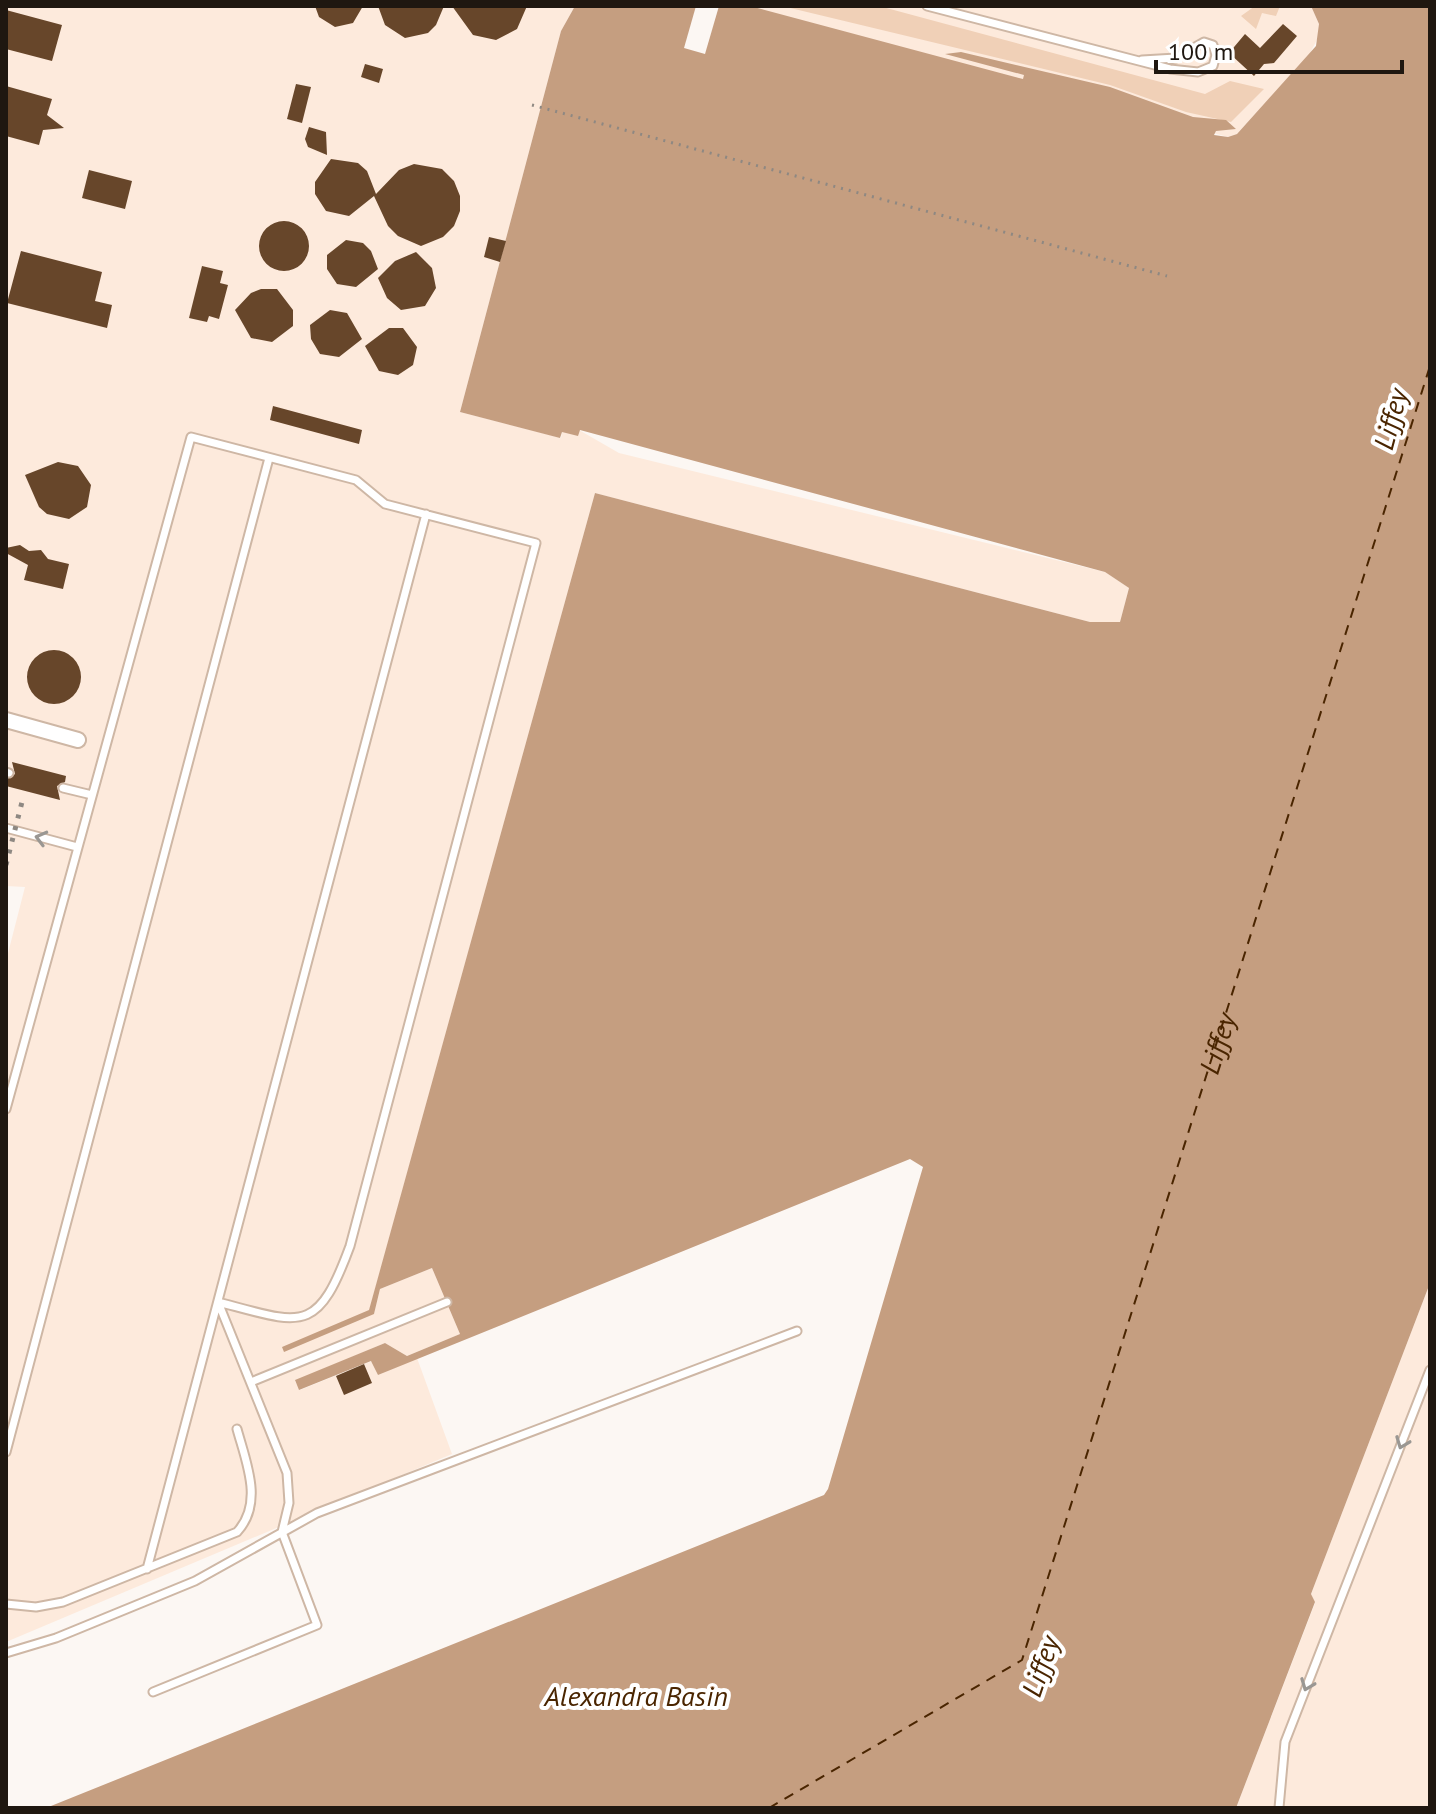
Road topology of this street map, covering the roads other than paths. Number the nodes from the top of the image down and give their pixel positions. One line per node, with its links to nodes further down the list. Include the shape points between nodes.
1 (927, 6): 2 (lane)
2 (1142, 60): 2 (lane, via 1176,58 1204,42 1213,45 1216,55 1213,66 1198,72)
3 (269, 458): 4 (lane, via 356,480 385,504); 8 (lane, via 191,437); 18 (lane)
4 (426, 514): 12 (lane); 12 (lane, via 536,543 335,1287 307,1317 287,1320)
5 (6, 720): 6 (street)
6 (78, 740)
7 (63, 788): 8 (lane)
8 (92, 795): 10 (lane)
9 (6, 828): 10 (lane, one-way to 9)
10 (77, 847): 11 (lane)
11 (6, 1109)
12 (218, 1302): 16 (lane); 20 (lane)
13 (447, 1302): 16 (lane)
14 (797, 1331): 19 (lane, via 317,1513)
15 (1430, 1370): 24 (lane, one-way to 24, via 1285,1742)
16 (251, 1382): 19 (lane, via 287,1473 289,1503)
17 (237, 1429): 20 (lane, via 252,1496 245,1524 227,1539)
18 (6, 1452)
19 (282, 1532): 22 (lane, via 195,1581); 23 (lane, via 317,1625)
20 (147, 1569): 21 (lane, via 63,1602 36,1607)
21 (6, 1604)
22 (6, 1653)
23 (153, 1692)
24 (1279, 1808)

